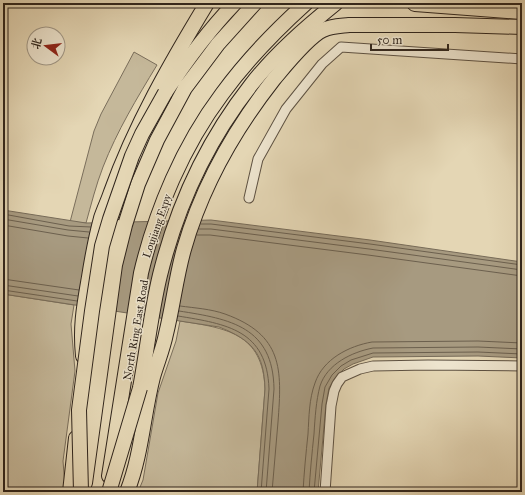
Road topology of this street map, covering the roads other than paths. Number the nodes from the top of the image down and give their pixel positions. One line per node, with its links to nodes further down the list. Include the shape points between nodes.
1 (207, 3): 16 (main road, via 138,127 102,217 81,326 82,386)
2 (227, 3): 11 (main road)
3 (235, 3): 11 (main road)
4 (242, 3): 17 (main road, via 211,37 166,103 140,154 118,217 108,251)
5 (255, 3): 18 (main road, via 218,44 186,88 157,140 138,184 115,265)
6 (306, 3): 19 (main road, Loujiang Expy, via 273,34 221,95 191,142 163,203 141,273)
7 (312, 3): 19 (main road, North Ring East Road, via 261,52 224,97 196,140 164,207 148,262)
8 (336, 3): 19 (main road, bridge, via 280,53 239,100 188,189 173,230 159,282 140,388)
9 (415, 3): 10 (highway)
10 (522, 11)
11 (213, 26): 18 (main road, bridge, via 194,49 165,93 134,151 102,246 79,410)
12 (522, 27): 20 (main road, via 332,27 322,30 312,38 288,63 244,120 217,165 197,210 182,255 168,326 153,377 137,464)
13 (522, 59): 14 (street, via 341,47 322,64 286,108 258,159)
14 (249, 198)
15 (522, 366): 21 (street, via 373,366 342,377 335,388 331,406)
16 (70, 492)
17 (75, 492)
18 (82, 492)
19 (108, 492)
20 (127, 492)
21 (325, 492)

